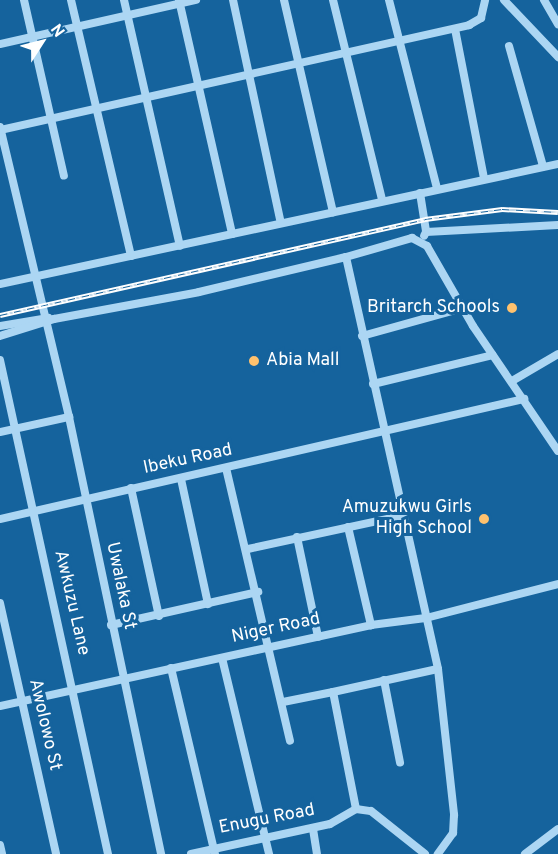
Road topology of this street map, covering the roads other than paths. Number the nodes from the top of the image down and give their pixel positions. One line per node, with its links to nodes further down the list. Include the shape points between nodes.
1 (24, 0): 17 (street)
2 (72, 0): 15 (street)
3 (124, 0): 13 (street)
4 (196, 0): 12 (street)
5 (233, 0): 24 (street)
6 (284, 0): 23 (street)
7 (333, 0): 21 (street)
8 (389, 0): 18 (street)
9 (487, 0): 16 (street, via 481,18)
10 (504, 0): 22 (street)
11 (544, 0): 14 (street)
12 (179, 2): 13 (street); 25 (street)
13 (127, 15): 15 (street); 26 (street)
14 (558, 24)
15 (76, 26): 17 (street); 27 (street)
16 (455, 29): 18 (street); 33 (street)
17 (31, 38): 19 (street); 28 (street)
18 (399, 40): 21 (street); 34 (street)
19 (0, 44)
20 (509, 46): 31 (street)
21 (347, 50): 23 (street); 36 (street)
22 (558, 57)
23 (300, 62): 24 (street); 37 (street)
24 (250, 74): 25 (street); 38 (street)
25 (200, 84): 26 (street); 41 (street)
26 (148, 97): 27 (street); 43 (street)
27 (97, 109): 28 (street); 44 (street)
28 (51, 118): 29 (street); 32 (street)
29 (0, 129): 46 (street, Uwalaka St)
30 (558, 164): 31 (street)
31 (543, 166): 33 (street)
32 (64, 176)
33 (484, 178): 34 (street)
34 (436, 189): 35 (street)
35 (420, 193): 36 (street); 40 (street)
36 (382, 200): 37 (street)
37 (333, 212): 38 (street)
38 (281, 223): 41 (street)
39 (558, 225): 40 (street)
40 (426, 232): 42 (street)
41 (232, 234): 43 (street)
42 (421, 240): 45 (street, via 399,240); 48 (street)
43 (180, 246): 44 (street)
44 (131, 256): 46 (street)
45 (346, 257): 49 (street, via 199,292); 52 (street)
46 (34, 278): 47 (street); 49 (street, Uwalaka St)
47 (0, 284)
48 (462, 308): 52 (street); 54 (street)
49 (49, 320): 50 (street); 51 (street); 59 (street, Uwalaka St)
50 (0, 326)
51 (0, 336)
52 (362, 336): 57 (street)
53 (558, 354): 56 (street)
54 (493, 355): 56 (street); 57 (street)
55 (0, 360): 60 (street, Awkuzu Lane)
56 (512, 381): 58 (street)
57 (373, 384): 62 (street)
58 (524, 399): 62 (street, Ibeku Road); 63 (street)
59 (69, 417): 60 (street); 67 (street, Uwalaka St)
60 (16, 428): 61 (street); 68 (street, Awkuzu Lane)
61 (0, 432)
62 (382, 434): 64 (street, Ibeku Road); 69 (street)
63 (558, 451)
64 (226, 468): 65 (street, Ibeku Road); 73 (street)
65 (181, 478): 66 (street, Ibeku Road); 77 (street)
66 (132, 488): 67 (street, Ibeku Road); 78 (street)
67 (86, 499): 68 (street, Ibeku Road); 80 (street, Uwalaka St)
68 (33, 512): 70 (street, Ibeku Road); 89 (street, Awkuzu Lane)
69 (401, 516): 71 (street); 79 (street)
70 (0, 519)
71 (348, 527): 72 (street); 81 (street)
72 (297, 537): 73 (street); 82 (street)
73 (248, 549): 75 (street)
74 (558, 584): 79 (street, Niger Road)
75 (258, 592): 77 (street); 83 (street)
76 (0, 603): 91 (street, Awolowo St)
77 (208, 604): 78 (street)
78 (159, 616): 80 (street)
79 (426, 618): 81 (street, Niger Road); 86 (street)
80 (111, 625): 87 (street, Uwalaka St)
81 (371, 626): 82 (street, Niger Road)
82 (318, 637): 83 (street, Niger Road)
83 (268, 647): 84 (street, Niger Road); 92 (street)
84 (222, 658): 85 (street, Niger Road); 99 (street)
85 (171, 668): 87 (street, Niger Road); 101 (street)
86 (438, 669): 88 (street); 110 (street, via 454,815 453,833)
87 (123, 679): 89 (street, Niger Road); 105 (street, Uwalaka St)
88 (384, 680): 90 (street); 95 (street)
89 (75, 689): 91 (street, Niger Road); 104 (street, Awkuzu Lane)
90 (333, 692): 92 (street); 96 (street)
91 (22, 701): 93 (street, Niger Road); 103 (street, Awolowo St)
92 (283, 702): 94 (street)
93 (0, 706)
94 (290, 741)
95 (400, 762)
96 (356, 809): 97 (street, Enugu Road); 109 (street, via 371,811)
97 (313, 829): 99 (street, Enugu Road); 108 (street)
98 (558, 829): 111 (street)
99 (266, 837): 101 (street, Enugu Road); 107 (street)
100 (0, 845): 102 (street)
101 (215, 851): 106 (street, Enugu Road)
102 (2, 854)
103 (56, 854)
104 (108, 854)
105 (161, 854)
106 (191, 854)
107 (269, 854)
108 (317, 854)
109 (425, 854)
110 (438, 854)
111 (525, 854)

